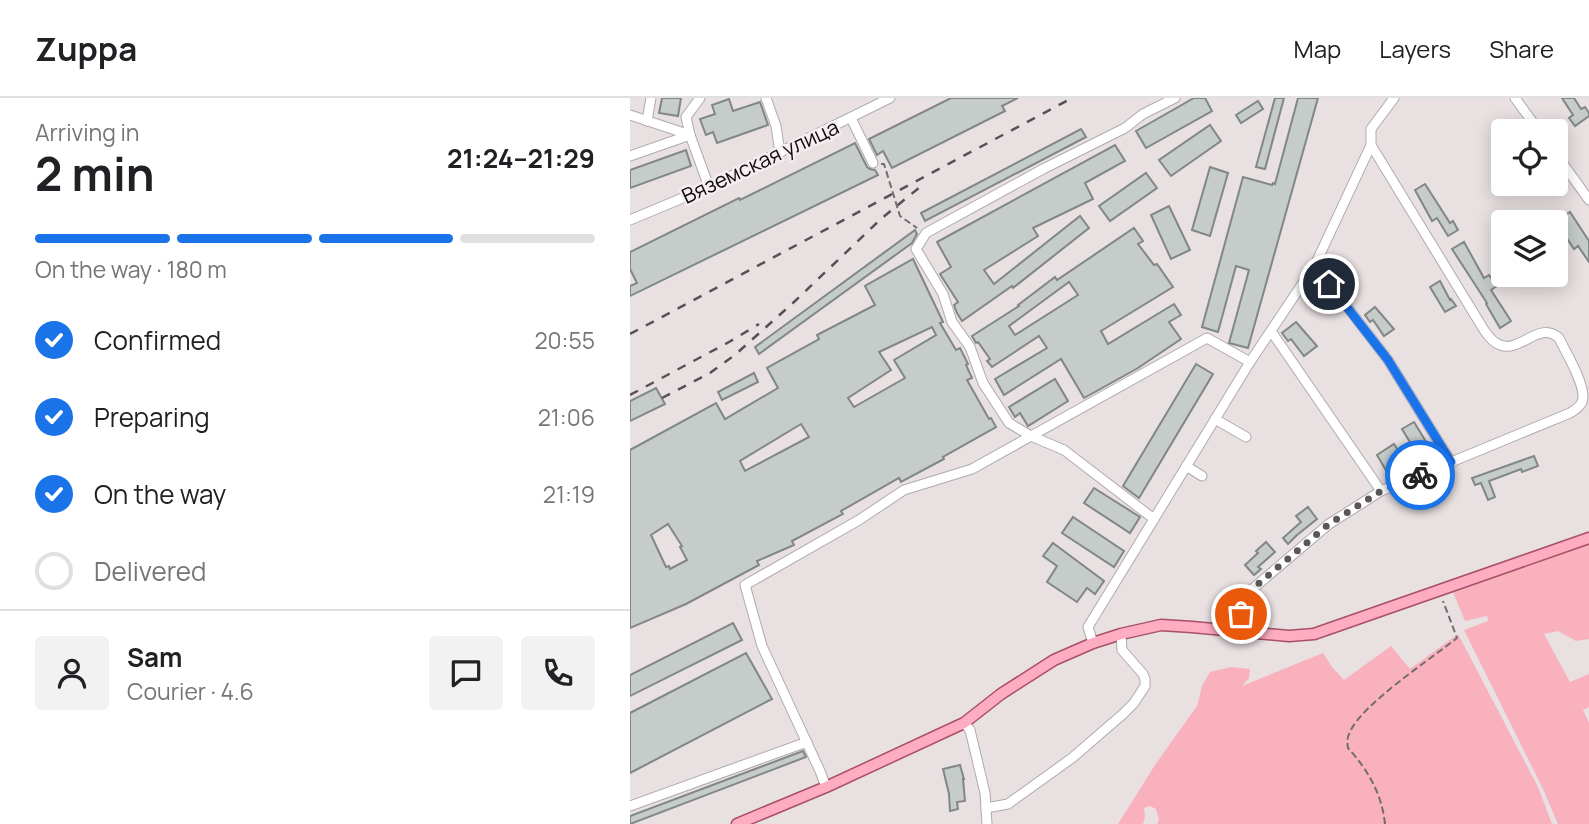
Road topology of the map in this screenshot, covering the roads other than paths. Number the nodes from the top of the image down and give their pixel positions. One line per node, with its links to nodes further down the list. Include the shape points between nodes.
1 (651, 98): 12 (street)
2 (700, 98): 13 (street, via 686,117)
3 (766, 98): 15 (street)
4 (890, 98): 8 (street, Вяземская улица)
5 (1175, 98): 26 (street, via 926,233 916,249 943,294 951,322 970,347 983,383 1009,423)
6 (1394, 98): 14 (street, via 1371,129)
7 (1515, 98): 11 (street)
8 (879, 100): 10 (street, Вяземская улица)
9 (630, 115): 12 (street)
10 (851, 118): 15 (street, Вяземская улица); 17 (street)
11 (1530, 119)
12 (647, 121): 13 (street)
13 (690, 135): 16 (street); 19 (street)
14 (1371, 145): 22 (street); 28 (street, via 1490,338 1507,346 1541,333 1556,334 1583,390 1581,404 1570,413)
15 (780, 153): 19 (street, Вяземская улица)
16 (630, 156)
17 (873, 163)
18 (1568, 171): 20 (street)
19 (709, 187): 21 (street, Вяземская улица)
20 (1589, 200)
21 (630, 220)
22 (1315, 265): 23 (street); 28 (street, via 1388,360)
23 (1271, 331): 24 (street); 31 (street)
24 (1250, 362): 25 (street); 26 (street, via 1207,338)
25 (1216, 419): 27 (street); 29 (street)
26 (1031, 436): 32 (street, via 1064,450); 38 (street, via 972,470 904,490 745,585 762,646)
27 (1245, 437)
28 (1451, 462): 31 (street)
29 (1186, 466): 30 (street); 32 (street)
30 (1202, 476)
31 (1381, 491): 34 (street, via 1329,524 1244,596)
32 (1154, 519): 36 (street, via 1088,627)
33 (1589, 538): 34 (main road, via 1314,634)
34 (1239, 632): 35 (main road, via 1161,625)
35 (1121, 634): 36 (main road); 41 (street, via 1122,650 1145,679 1134,702 1072,758 1008,804)
36 (1093, 643): 37 (main road, via 1054,660)
37 (964, 723): 39 (main road); 41 (street, via 970,730)
38 (807, 742): 39 (street); 40 (street)
39 (826, 787): 42 (main road)
40 (630, 806)
41 (986, 808): 43 (street)
42 (737, 824)
43 (987, 824)

